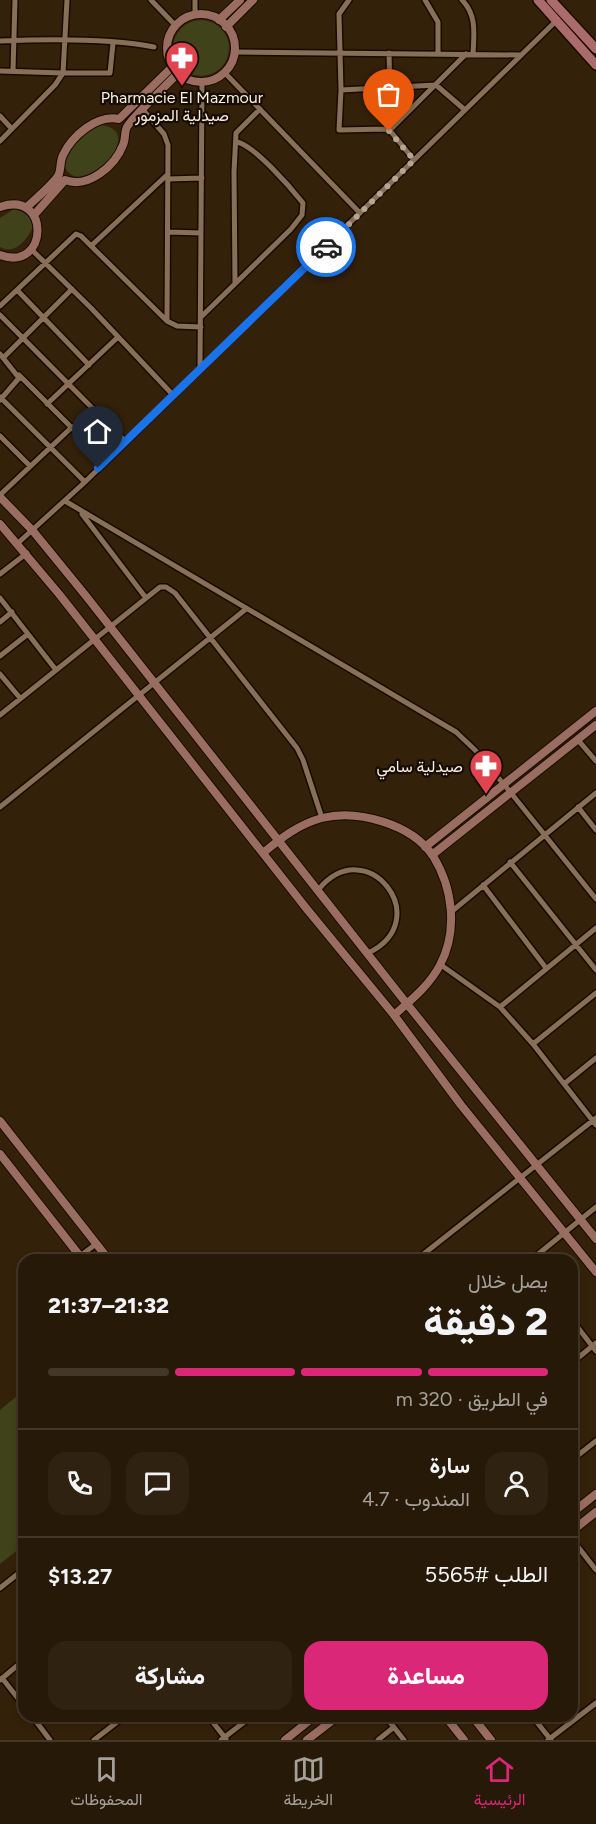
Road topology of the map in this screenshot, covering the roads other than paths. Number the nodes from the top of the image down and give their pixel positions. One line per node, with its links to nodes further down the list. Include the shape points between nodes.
1 (15, 0): 18 (street)
2 (67, 0): 19 (street)
3 (151, 0): 15 (street)
4 (195, 0): 12 (street)
5 (240, 0): 13 (street)
6 (253, 0): 16 (street)
7 (348, 0): 27 (street, via 339,14)
8 (425, 0): 25 (street, via 438,22)
9 (462, 0): 26 (street, via 472,12 474,30)
10 (538, 0): 14 (main road)
11 (551, 0): 22 (main road)
12 (195, 14): 13 (street); 15 (street, via 184,17)
13 (219, 20): 16 (street)
14 (556, 21): 28 (street); 29 (main road)
15 (175, 26): 30 (street, via 168,55)
16 (226, 27): 23 (street)
17 (0, 41): 18 (street)
18 (12, 41): 19 (street); 32 (street)
19 (65, 41): 20 (street); 34 (street)
20 (113, 43): 21 (street); 34 (street, via 109,73)
21 (154, 47)
22 (596, 49)
23 (234, 52): 27 (street); 33 (street)
24 (389, 53): 25 (street); 27 (street); 37 (street)
25 (438, 53): 26 (street)
26 (469, 54): 28 (street); 36 (street)
27 (340, 55): 38 (street)
28 (520, 55): 41 (street)
29 (596, 65)
30 (175, 70): 35 (street, via 192,81); 40 (street); 43 (street)
31 (0, 71): 32 (street)
32 (13, 71): 34 (street)
33 (224, 72): 35 (street); 39 (street)
34 (63, 73): 45 (street)
35 (202, 82): 52 (street)
36 (436, 85): 37 (street); 41 (street); 46 (street)
37 (390, 89): 38 (street); 46 (street, via 385,120)
38 (341, 90): 46 (street, via 339,130)
39 (260, 109): 48 (street, via 237,130); 55 (street)
40 (143, 110): 44 (street); 50 (street, via 166,139)
41 (465, 110): 49 (street)
42 (0, 116): 45 (street)
43 (119, 119): 44 (street); 51 (street, via 102,119 83,131 64,153)
44 (126, 127): 51 (street, via 123,146 105,168 86,182 72,183)
45 (12, 129): 47 (street)
46 (388, 130): 49 (street)
47 (0, 141)
48 (237, 142): 63 (street); 63 (street, via 255,154 304,207 291,229)
49 (414, 160): 55 (street)
50 (168, 176): 52 (street); 57 (street); 59 (street)
51 (62, 177): 54 (street); 56 (street)
52 (202, 178): 58 (street)
53 (0, 207): 54 (street, via 10,204)
54 (26, 208): 56 (street)
55 (360, 213): 76 (street)
56 (34, 216): 60 (street, via 39,233)
57 (168, 232): 58 (street); 70 (street)
58 (201, 233): 68 (street)
59 (91, 246): 62 (street, via 76,234); 70 (street)
60 (31, 249): 61 (street, via 18,257); 62 (street)
61 (0, 255)
62 (46, 262): 64 (street); 65 (street)
63 (235, 283): 68 (street)
64 (72, 289): 69 (street); 72 (street)
65 (17, 290): 66 (street); 69 (street)
66 (0, 306)
67 (0, 315): 73 (street)
68 (201, 317): 71 (street)
69 (44, 318): 73 (street); 75 (street)
70 (167, 321): 71 (street, via 177,326)
71 (201, 327): 76 (street)
72 (118, 337): 75 (street); 79 (street)
73 (23, 338): 74 (street); 78 (street)
74 (2, 356): 77 (street)
75 (89, 365): 78 (street)
76 (200, 369): 79 (street)
77 (19, 375): 80 (street, via 18,381); 81 (street)
78 (69, 384): 81 (street); 85 (street)
79 (173, 395): 85 (street)
80 (0, 398): 86 (street)
81 (47, 404): 82 (street)
82 (72, 427): 84 (street); 86 (street)
83 (0, 436): 87 (street)
84 (83, 439)
85 (126, 442): 88 (street)
86 (51, 448): 87 (street); 88 (street)
87 (30, 466): 89 (street)
88 (85, 482): 90 (street)
89 (0, 496): 93 (street)
90 (65, 501): 91 (street); 93 (street)
91 (79, 510): 98 (street); 99 (street)
92 (0, 525): 94 (street)
93 (33, 531): 94 (street); 102 (street)
94 (18, 543): 95 (street)
95 (27, 553): 96 (street); 105 (street)
96 (0, 574)
97 (0, 598): 100 (street)
98 (146, 598): 102 (street); 104 (street, via 160,587 170,588)
99 (246, 609): 104 (street); 117 (street, via 456,732)
100 (12, 612): 101 (street); 103 (street)
101 (0, 621)
102 (110, 627): 105 (street); 109 (street)
103 (28, 634): 106 (street); 107 (street)
104 (210, 638): 109 (street); 122 (street, via 301,754)
105 (94, 640): 107 (street); 110 (street)
106 (0, 656)
107 (57, 670): 111 (street)
108 (0, 674): 111 (street)
109 (155, 682): 110 (street); 125 (street)
110 (138, 696): 120 (street); 127 (street)
111 (20, 699): 113 (street)
112 (596, 711): 117 (street)
113 (0, 715)
114 (596, 726): 115 (street)
115 (578, 740): 116 (street); 118 (street)
116 (596, 761)
117 (504, 784): 118 (street); 126 (street)
118 (511, 793): 124 (street); 128 (street)
119 (596, 793): 121 (street)
120 (0, 807)
121 (578, 807): 123 (street); 124 (street)
122 (322, 818): 125 (street); 126 (street, via 349,815 375,819 392,825)
123 (596, 830)
124 (543, 834): 129 (street); 132 (street)
125 (279, 840): 127 (street); 131 (street)
126 (425, 847): 128 (street)
127 (263, 853): 143 (street)
128 (432, 855): 133 (street, via 446,885)
129 (510, 862): 130 (street); 135 (street)
130 (483, 885): 133 (street); 138 (street)
131 (319, 889): 136 (street); 136 (street, via 333,876 353,870 373,874 388,886 397,905 395,925 385,942)
132 (596, 899)
133 (451, 912): 137 (street, via 449,939)
134 (596, 928): 135 (street)
135 (576, 944): 138 (street); 139 (street)
136 (368, 953): 141 (street)
137 (441, 965): 141 (street); 142 (street)
138 (546, 968): 142 (street)
139 (596, 970)
140 (596, 993): 144 (street)
141 (407, 1004): 143 (street); 150 (street)
142 (500, 1007): 144 (street)
143 (394, 1015): 151 (street)
144 (533, 1044): 146 (street)
145 (596, 1058): 146 (street)
146 (564, 1084): 147 (street)
147 (595, 1121): 150 (street)
148 (0, 1122): 156 (street)
149 (0, 1154): 157 (street)
150 (536, 1164): 151 (street); 153 (street)
151 (520, 1177): 154 (street); 160 (street)
152 (596, 1207): 153 (street)
153 (580, 1219): 154 (street); 155 (street)
154 (564, 1232): 161 (street); 162 (street)
155 (596, 1239)
156 (96, 1244): 158 (street); 159 (street)
157 (78, 1254)
158 (85, 1254)
159 (104, 1254)
160 (424, 1254)
161 (538, 1254)
162 (596, 1272)
163 (578, 1327): 164 (street)
164 (595, 1347): 165 (street)
165 (578, 1358)
166 (596, 1441): 167 (street)
167 (578, 1455)
168 (596, 1494): 169 (street)
169 (578, 1508)
170 (596, 1512): 171 (street)
171 (578, 1526)
172 (578, 1547): 173 (street)
173 (596, 1570)
174 (18, 1574): 175 (street)
175 (0, 1588)
176 (18, 1665): 177 (street)
177 (1, 1679): 178 (street)
178 (18, 1699)
179 (596, 1703): 180 (street)
180 (578, 1717)
181 (36, 1722): 195 (street)
182 (117, 1722): 196 (street)
183 (212, 1722): 193 (street)
184 (245, 1722): 193 (street)
185 (308, 1722): 197 (street)
186 (330, 1722): 198 (street)
187 (390, 1722): 192 (street)
188 (450, 1722): 201 (street)
189 (476, 1722): 202 (street)
190 (536, 1722): 194 (street)
191 (571, 1722): 194 (street)
192 (394, 1727): 199 (street); 200 (street)
193 (224, 1739)
194 (549, 1739)
195 (50, 1740)
196 (94, 1740)
197 (285, 1740)
198 (308, 1740)
199 (378, 1740)
200 (404, 1740)
201 (464, 1740)
202 (490, 1740)

